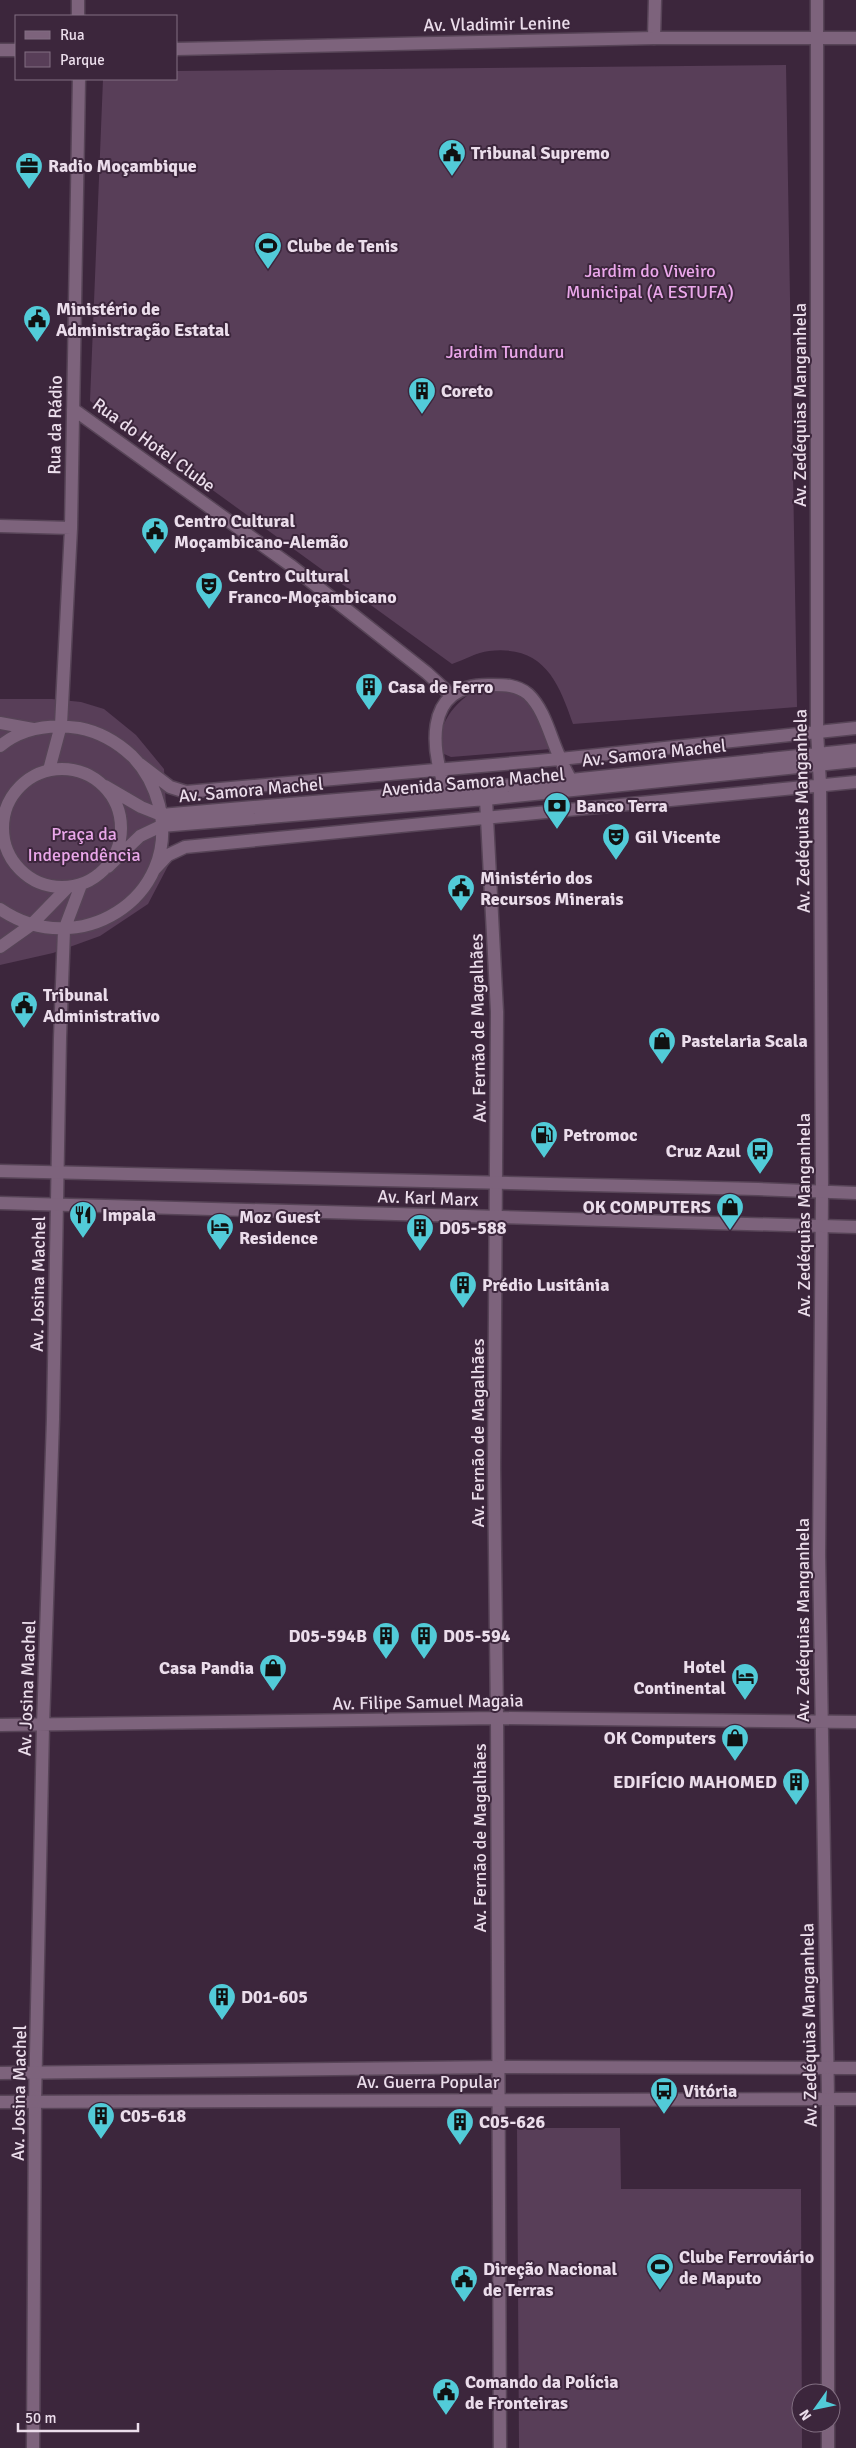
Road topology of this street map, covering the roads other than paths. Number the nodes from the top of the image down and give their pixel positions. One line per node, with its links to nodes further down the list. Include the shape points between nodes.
1 (78, 0): 4 (street)
2 (655, 0): 5 (street)
3 (817, 0): 6 (street, Av. Zedéquias Manganhela)
4 (78, 15)
5 (654, 38): 6 (street, Av. Vladimir Lenine); 8 (street, Av. Vladimir Lenine)
6 (818, 38): 7 (street, Av. Vladimir Lenine); 20 (street, Av. Zedéquias Manganhela)
7 (856, 38)
8 (178, 49)
9 (0, 50): 10 (street)
10 (15, 50)
11 (78, 80): 12 (street, Rua da Rádio)
12 (74, 409): 14 (street, Rua da Rádio); 15 (street, Rua do Hotel Clube, via 290,565)
13 (0, 526): 14 (street)
14 (71, 528): 17 (street, Rua da Rádio)
15 (451, 695): 23 (street, via 483,685 511,686 527,694 539,709); 27 (street, via 441,710 435,729)
16 (0, 723): 19 (street)
17 (61, 725): 19 (street); 26 (street, via 91,730 118,744); 28 (street, Rua da Rádio)
18 (856, 728): 20 (street, Av. Samora Machel)
19 (33, 729): 21 (street)
20 (817, 731): 23 (street, Av. Samora Machel); 24 (street, Av. Zedéquias Manganhela)
21 (0, 746)
22 (856, 750): 24 (street, Av. Samora Machel)
23 (560, 759): 27 (street, Av. Samora Machel); 31 (street)
24 (819, 759): 25 (street); 30 (street, Av. Zedéquias Manganhela); 31 (street, Av. Samora Machel)
25 (856, 761)
26 (140, 764): 27 (street, Av. Samora Machel, via 170,787 186,792); 37 (street, via 154,788)
27 (439, 769): 33 (street)
28 (49, 770): 32 (street, via 69,769 88,775); 35 (street, via 20,786)
29 (856, 782): 30 (street)
30 (820, 784): 36 (street); 51 (street, Av. Zedéquias Manganhela)
31 (573, 785): 33 (street, Av. Samora Machel); 34 (street, Avenida Samora Machel)
32 (104, 786): 37 (street, Av. Samora Machel); 40 (street, via 121,817 122,835)
33 (449, 797): 34 (street, Avenida Samora Machel); 37 (street, Av. Samora Machel)
34 (486, 799): 36 (street, Av. Fernão de Magalhães)
35 (2, 814): 38 (street)
36 (488, 819): 41 (street, via 185,847 168,855); 50 (street, Av. Fernão de Magalhães, via 498,1012)
37 (161, 821): 40 (street); 41 (street, via 160,850)
38 (8, 850): 39 (street); 43 (street, via 32,879 49,886)
39 (0, 862)
40 (108, 867): 42 (street)
41 (154, 870): 46 (street, via 127,906 108,918)
42 (81, 885): 43 (street); 46 (street, Av. Josina Machel)
43 (68, 887): 45 (street)
44 (0, 909): 45 (street)
45 (31, 925): 46 (street); 47 (street)
46 (64, 930): 49 (street, Av. Josina Machel)
47 (0, 946)
48 (0, 1171): 49 (street, Av. Karl Marx)
49 (58, 1174): 50 (street, Av. Karl Marx); 54 (street, Av. Josina Machel)
50 (497, 1184): 51 (street, Av. Karl Marx); 55 (street, Av. Fernão de Magalhães)
51 (822, 1192): 52 (street, Av. Karl Marx); 56 (street, Av. Zedéquias Manganhela)
52 (856, 1194)
53 (0, 1203): 54 (street, Av. Karl Marx)
54 (57, 1205): 55 (street, Av. Karl Marx); 62 (street, Av. Josina Machel)
55 (497, 1218): 56 (street, Av. Karl Marx); 58 (street, Av. Fernão de Magalhães, via 494,1467)
56 (822, 1226): 57 (street, Av. Karl Marx); 59 (street, Av. Zedéquias Manganhela)
57 (856, 1227)
58 (497, 1718): 59 (street, Av. Filipe Samuel Magaia); 62 (street, Av. Filipe Samuel Magaia); 63 (street, Av. Fernão de Magalhães)
59 (821, 1722): 60 (street, Av. Filipe Samuel Magaia); 64 (street, Av. Zedéquias Manganhela)
60 (856, 1722)
61 (0, 1725): 62 (street, Av. Filipe Samuel Magaia)
62 (43, 1726): 66 (street, Av. Josina Machel)
63 (498, 2067): 64 (street, Av. Guerra Popular); 66 (street, Av. Guerra Popular); 69 (street, Av. Fernão de Magalhães)
64 (827, 2067): 65 (street, Av. Guerra Popular); 68 (street, Av. Zedéquias Manganhela)
65 (856, 2068)
66 (36, 2072): 67 (street, Av. Guerra Popular); 71 (street, Av. Josina Machel)
67 (0, 2073)
68 (828, 2098): 69 (street, Av. Guerra Popular); 70 (street, Av. Guerra Popular); 73 (street, Av. Zedéquias Manganhela)
69 (499, 2099): 71 (street, Av. Guerra Popular); 76 (street)
70 (856, 2099)
71 (35, 2101): 72 (street, Av. Guerra Popular); 75 (street, Av. Josina Machel)
72 (0, 2102)
73 (828, 2383)
74 (828, 2433): 77 (street)
75 (33, 2448)
76 (500, 2448)
77 (828, 2448)

